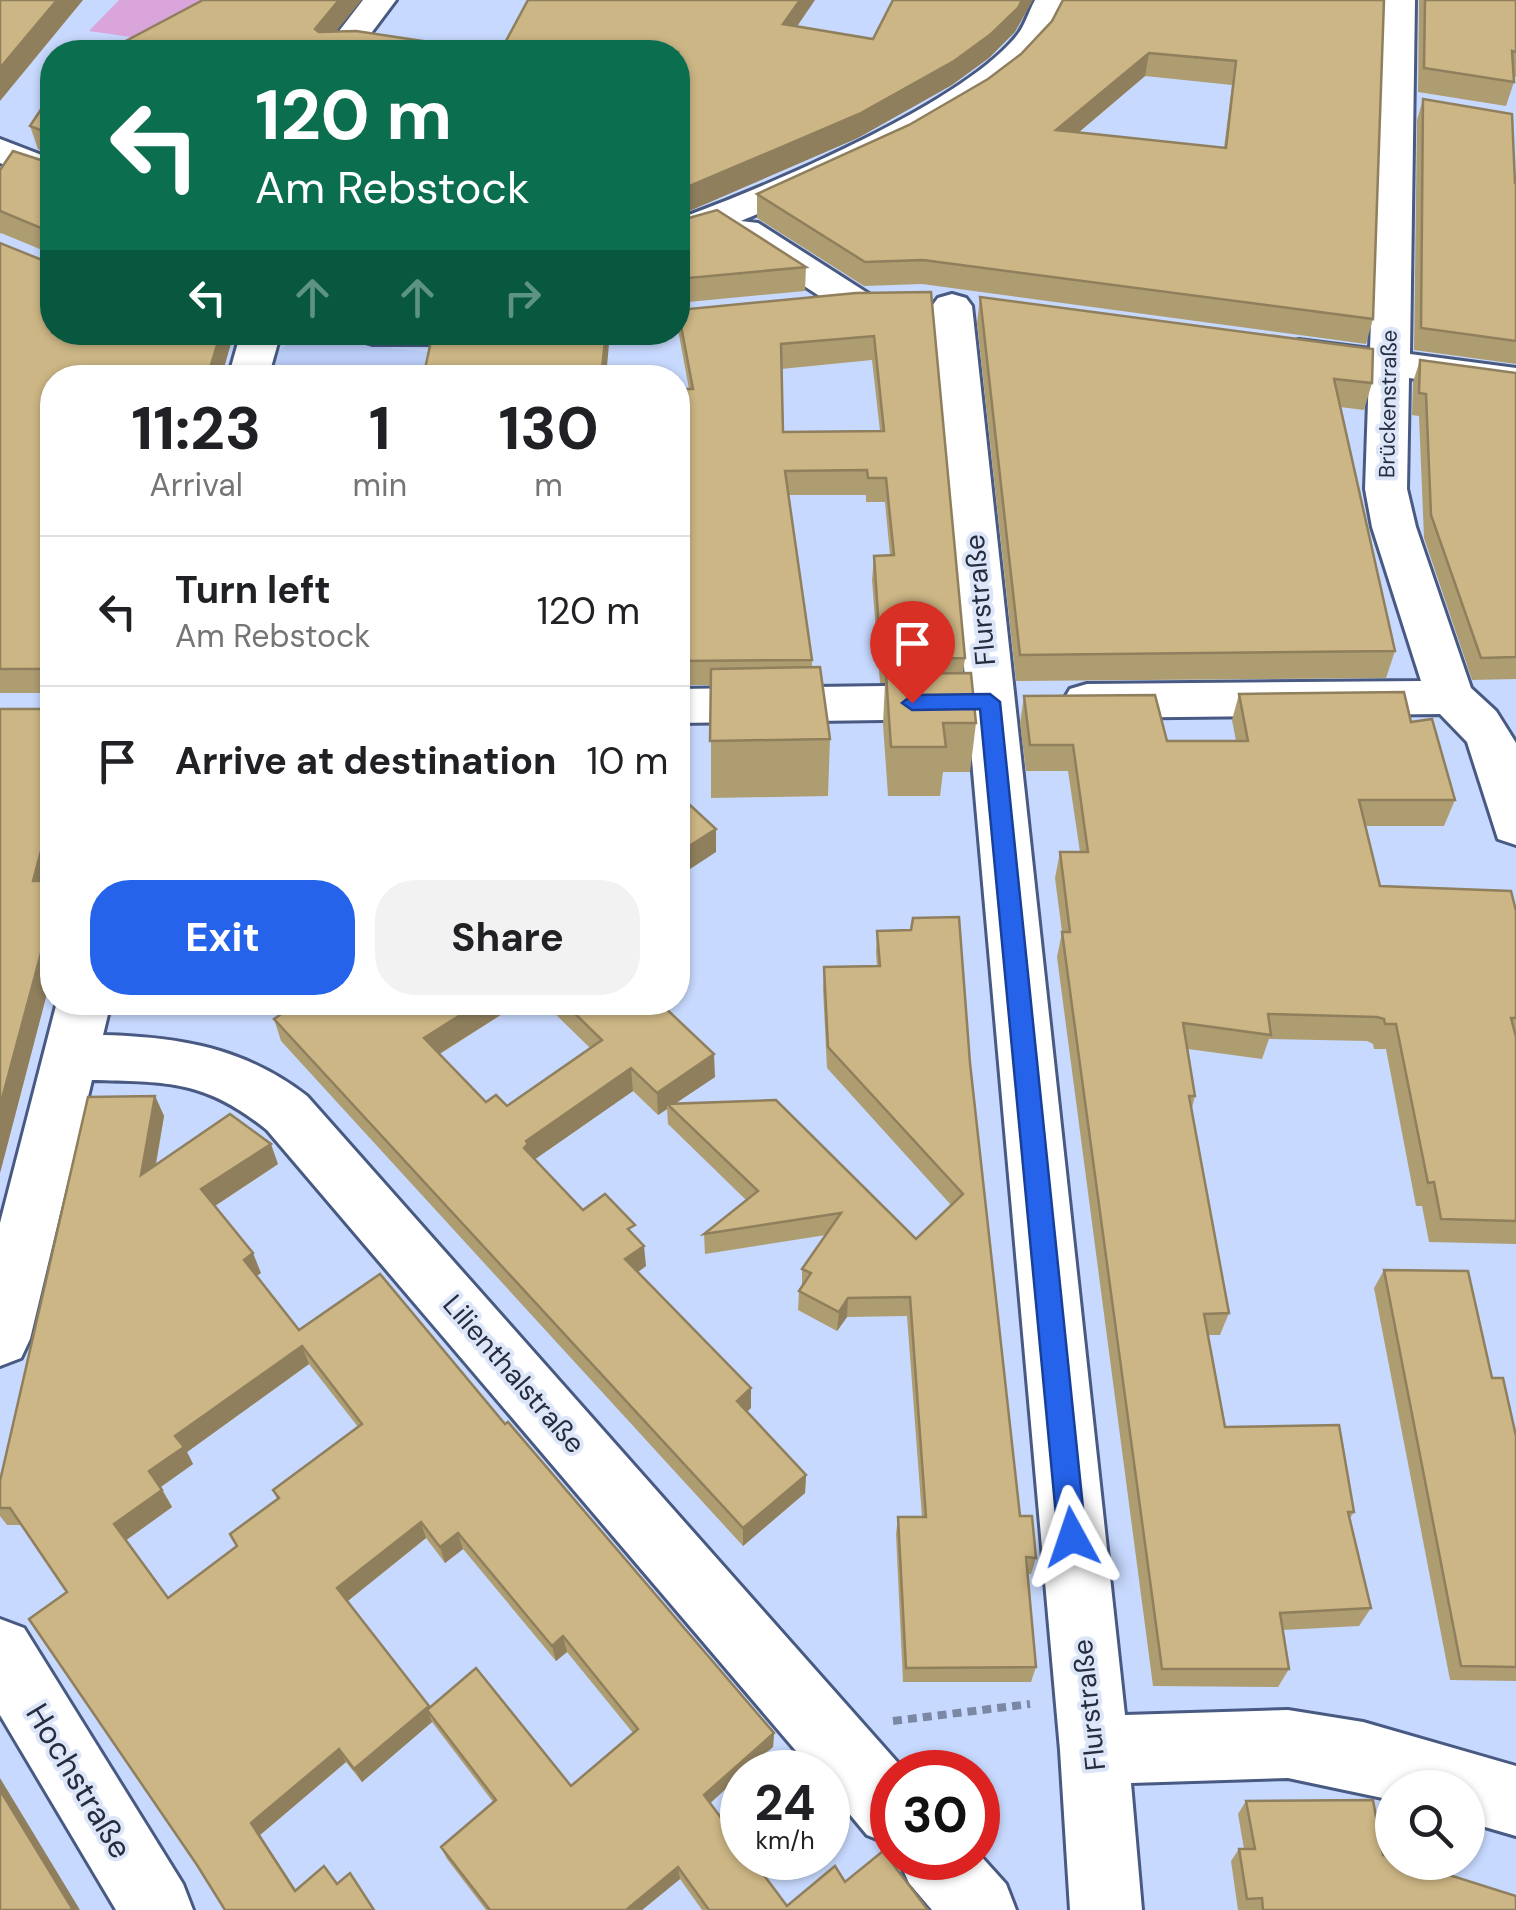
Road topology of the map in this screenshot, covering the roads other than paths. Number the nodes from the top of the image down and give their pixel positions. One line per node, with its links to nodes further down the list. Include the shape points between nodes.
1 (380, 0): 4 (street)
2 (1051, 0): 7 (street, via 1030,42 984,81)
3 (1399, 0): 12 (street, Brückenstraße, via 1412,105)
4 (349, 40)
5 (0, 150): 6 (street)
6 (40, 167)
7 (723, 217): 8 (street); 9 (street)
8 (690, 228)
9 (922, 304): 10 (street); 15 (street, Flurstraße)
10 (801, 307)
11 (1256, 346): 12 (street)
12 (1389, 364): 13 (street); 14 (street, Brückenstraße, via 1390,510)
13 (1516, 380)
14 (1450, 697): 15 (street); 17 (street)
15 (1022, 701): 16 (street); 22 (street, Flurstraße)
16 (690, 706)
17 (1507, 756): 18 (street)
18 (1516, 826)
19 (77, 1030): 20 (street); 23 (street, Lilienthalstraße, via 230,1072 278,1105)
20 (0, 1339)
21 (0, 1652): 26 (street, Hochstraße)
22 (1091, 1723): 24 (street, via 1363,1757); 28 (street, Flurstraße)
23 (870, 1785)
24 (1516, 1801)
25 (953, 1880): 27 (street)
26 (157, 1910)
27 (980, 1910)
28 (1106, 1910)

